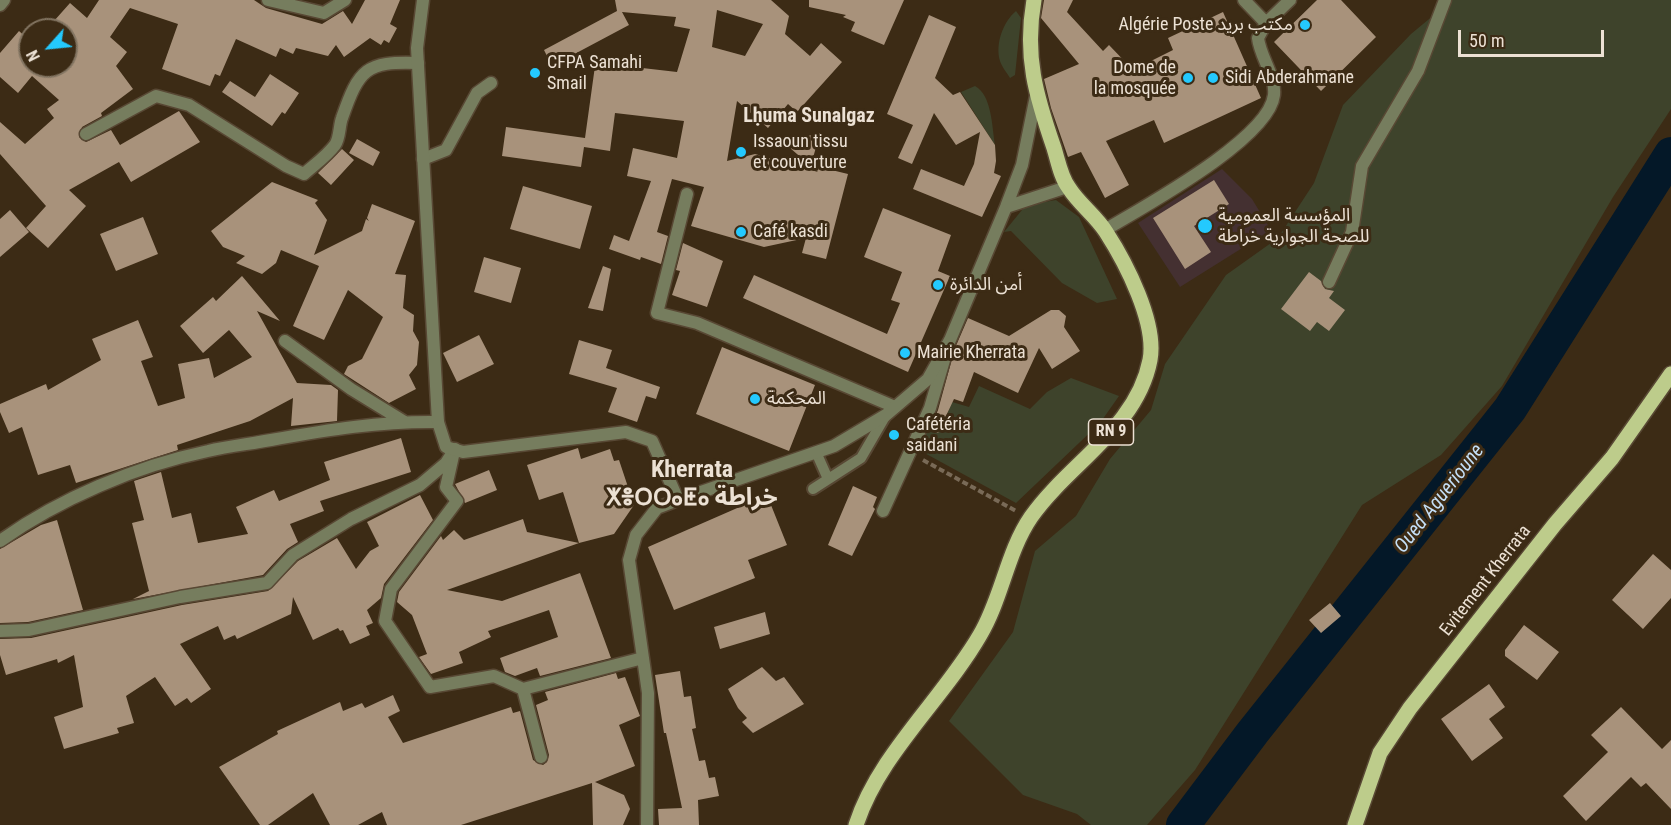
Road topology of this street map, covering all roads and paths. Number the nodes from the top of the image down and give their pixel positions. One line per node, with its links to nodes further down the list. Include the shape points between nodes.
1 (4, 0): 9 (street)
2 (268, 0): 3 (street, via 324,13)
3 (345, 0)
4 (423, 0): 11 (street)
5 (1034, 0): 13 (main road, RN 9, via 1029,58)
6 (1244, 0): 10 (street)
7 (1290, 0): 10 (street)
8 (1445, 0): 20 (street, via 1418,71 1362,166 1353,232)
9 (0, 5)
10 (1266, 23): 19 (street, via 1258,38 1273,83 1269,109 1226,154)
11 (418, 63): 14 (street, via 375,64 357,81 336,144 304,174 189,105 156,96); 15 (street)
12 (491, 83): 15 (street, via 477,93 446,150)
13 (1036, 96): 16 (main road, RN 9); 18 (street, via 1022,165)
14 (86, 134)
15 (423, 159): 26 (street)
16 (1067, 187): 18 (street); 19 (main road, RN 9)
17 (687, 194): 24 (street, via 657,313 697,323)
18 (1006, 207): 21 (street)
19 (1105, 230): 41 (main road, RN 9, via 1141,298 1147,320 1151,358 1139,395 1116,427 1030,518 980,635 871,787)
20 (1329, 282)
21 (950, 340): 24 (street, via 928,379); 33 (street, via 930,408)
22 (285, 341): 25 (street)
23 (1671, 374): 42 (main road, Evitement Kherrata, via 1612,459 1555,524 1410,708 1380,753)
24 (891, 411): 28 (street, via 834,446); 30 (lane, via 861,458)
25 (403, 422): 26 (street); 35 (street, via 332,429 207,451 69,499)
26 (438, 422): 27 (street, via 446,447)
27 (455, 449): 32 (street, via 463,452 626,432 652,441); 36 (street, via 446,463 420,485 351,519 293,555 267,583 180,597 29,630); 38 (street, via 446,487 457,501 392,589 385,621 430,687 494,675)
28 (816, 452): 30 (lane); 32 (street)
29 (928, 463): 34 (path)
30 (828, 479): 31 (lane)
31 (813, 489)
32 (678, 500): 37 (street, via 657,508 636,535 629,560)
33 (883, 511)
34 (1017, 511)
35 (0, 541)
36 (0, 631)
37 (643, 658): 38 (street); 40 (street, via 648,693)
38 (523, 689): 39 (street)
39 (541, 757)
40 (646, 825)
41 (856, 825)
42 (1355, 825)

